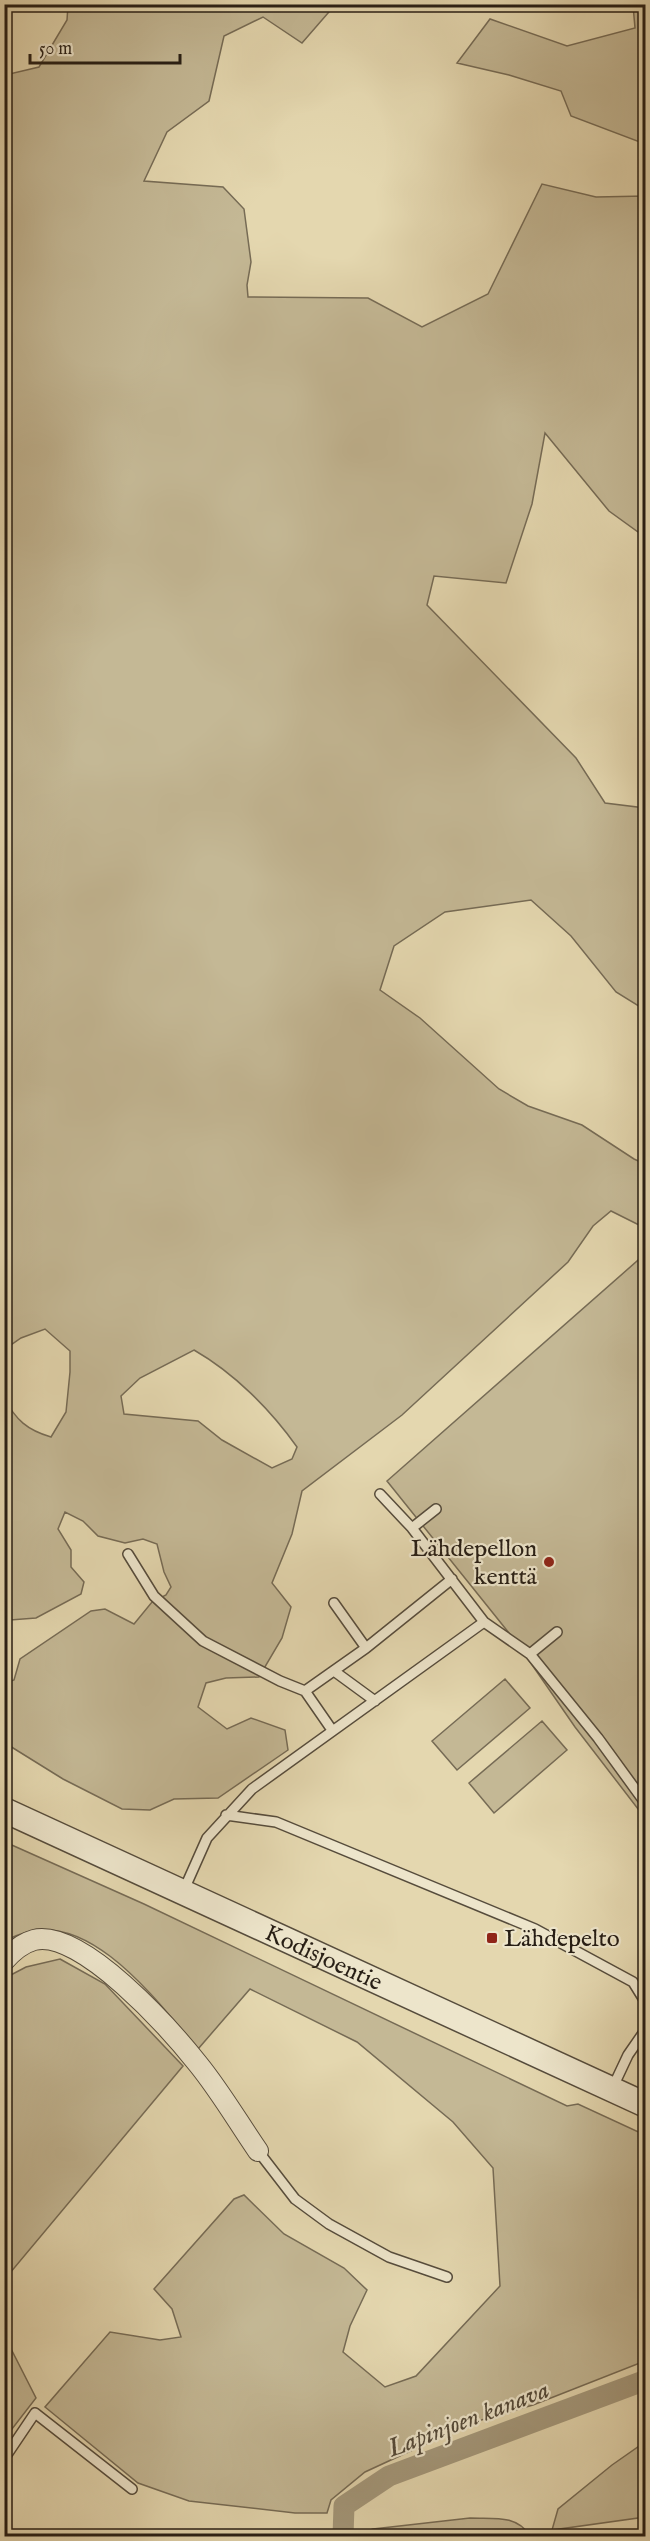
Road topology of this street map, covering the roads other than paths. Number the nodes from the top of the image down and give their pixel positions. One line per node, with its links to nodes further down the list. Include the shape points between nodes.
1 (380, 1494): 3 (lane)
2 (436, 1509): 3 (lane)
3 (412, 1528): 5 (lane)
4 (128, 1554): 12 (lane, via 154,1596 203,1641)
5 (452, 1579): 7 (lane); 9 (lane)
6 (334, 1603): 9 (lane)
7 (484, 1622): 10 (lane); 13 (lane)
8 (557, 1632): 10 (lane)
9 (366, 1648): 11 (lane)
10 (530, 1654): 15 (lane)
11 (334, 1671): 12 (lane); 13 (lane)
12 (305, 1691): 14 (lane)
13 (375, 1701): 14 (lane)
14 (332, 1730): 17 (lane, via 252,1789)
15 (645, 1804)
16 (4, 1810): 18 (street, Kodisjoentie)
17 (226, 1815): 18 (lane, via 207,1838); 20 (lane, via 276,1822 535,1929 633,1982)
18 (183, 1892): 22 (street, Kodisjoentie)
19 (4, 1961): 24 (street, via 13,1951 35,1940 55,1941 104,1969 147,2006 199,2065)
20 (645, 2002)
21 (645, 2029): 22 (lane)
22 (612, 2089): 23 (street, Kodisjoentie)
23 (645, 2105)
24 (258, 2151): 25 (lane, via 295,2199 329,2224 389,2257)
25 (447, 2277)
26 (4, 2459): 27 (lane, via 35,2413)
27 (132, 2489)

